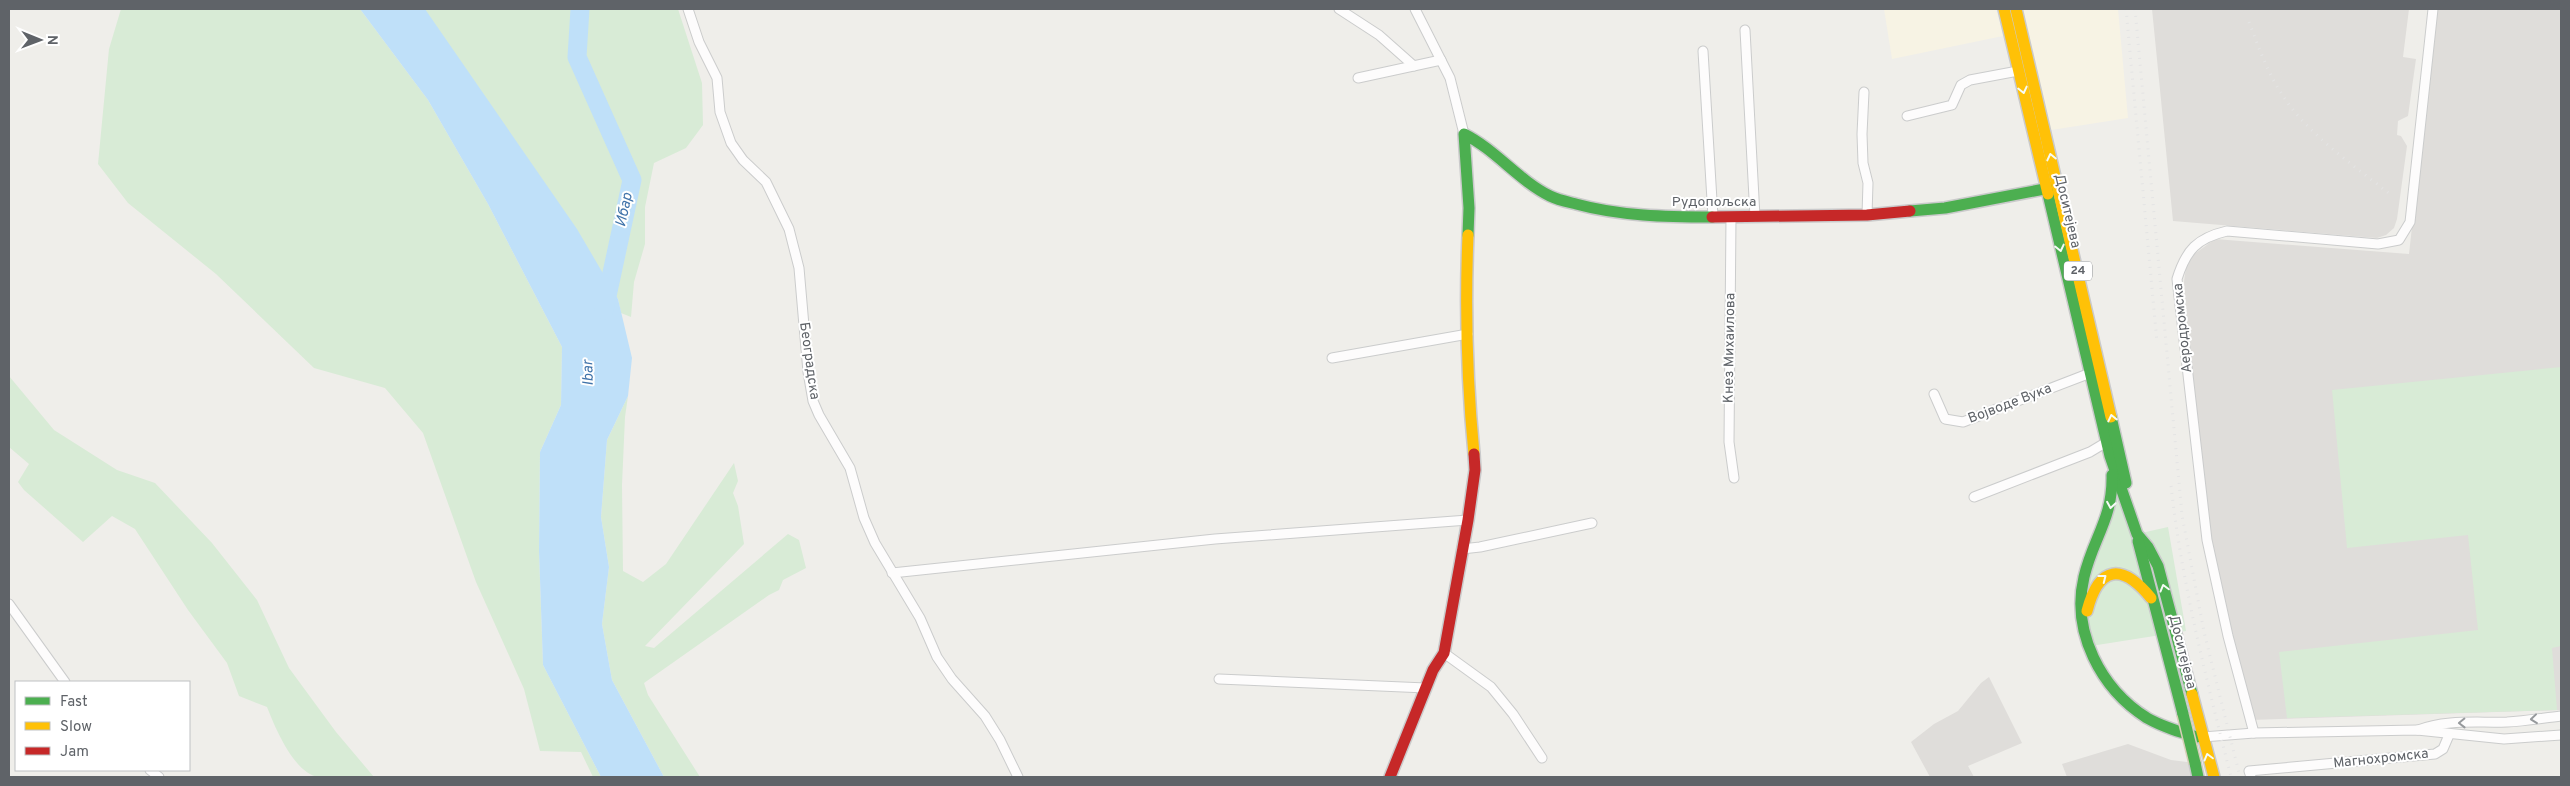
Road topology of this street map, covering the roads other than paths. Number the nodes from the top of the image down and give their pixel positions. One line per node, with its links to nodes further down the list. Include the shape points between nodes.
1 (688, 9): 34 (street, Београдска, via 699,42 717,78 720,112 731,143 766,182 789,229 799,268 813,401 850,468 864,518)
2 (1340, 9): 10 (street, via 1379,35)
3 (1415, 9): 9 (street)
4 (2004, 9): 11 (main road, Доситејева / 24)
5 (2016, 9): 16 (main road, Доситејева / 24, one-way to 5)
6 (2433, 9): 44 (street, Аеродромска, via 2410,222 2399,240 2378,244 2227,231 2207,236 2191,250 2177,279 2207,540)
7 (1745, 30): 20 (street)
8 (1703, 51): 18 (street)
9 (1442, 60): 10 (street); 15 (street, via 1454,89)
10 (1414, 66): 12 (street)
11 (2018, 71): 14 (street, via 1970,80 1961,84 1952,105); 16 (main road, Доситејева / 24, one-way to 16)
12 (1358, 78)
13 (1864, 92): 17 (street, via 1862,134 1863,163 1868,183)
14 (1907, 116)
15 (1464, 134): 18 (main road, Рудопољска, via 1482,143 1551,197 1601,211 1662,217); 21 (main road, via 1469,208)
16 (2052, 188): 17 (main road, Рудопољска, via 1945,208); 23 (main road, Доситејева / 24)
17 (1867, 215): 20 (main road, Рудопољска)
18 (1713, 217): 19 (main road, Рудопољска)
19 (1731, 217): 20 (main road, Рудопољска); 28 (street, Кнез Михаилова, via 1729,442)
20 (1755, 218)
21 (1468, 334): 22 (street); 30 (main road, via 1474,470)
22 (1332, 358)
23 (2095, 371): 24 (street, Војводе Вука, via 1963,422 1945,419); 25 (main road, Доситејева / 24, one-way to 23); 26 (main road, Доситејева / 24)
24 (1934, 394)
25 (2116, 436): 26 (street); 32 (main road, Доситејева / 24)
26 (2106, 442): 27 (main road, Доситејева / 24); 29 (street, via 2090,452)
27 (2110, 456): 32 (main road, Доситејева / 24); 38 (main road, one-way to 38, via 2113,496 2084,577 2081,606 2084,632)
28 (1734, 478)
29 (1974, 497)
30 (1468, 520): 33 (main road); 34 (street, via 1215,539)
31 (1592, 523): 33 (street)
32 (2136, 534): 36 (main road, Доситејева / 24); 47 (main road, one-way to 32, via 2158,566 2148,546)
33 (1462, 549): 37 (main road)
34 (892, 573): 49 (street, Београдска, via 920,618 937,657 985,716)
35 (9, 604): 40 (street)
36 (2155, 604): 38 (main road, one-way to 36, via 2087,630 2087,614 2094,587 2105,575 2121,572 2136,582); 51 (main road, Доситејева / 24, bridge)
37 (1444, 653): 41 (main road); 48 (street, via 1491,688)
38 (2101, 672): 47 (main road, via 2123,701 2147,718 2174,731)
39 (1219, 679): 41 (street)
40 (64, 681)
41 (1426, 688): 50 (main road)
42 (2561, 716): 43 (street, Магнохромска, one-way to 43, via 2507,722 2447,723)
43 (2417, 730): 44 (street); 45 (street, Магнохромска)
44 (2254, 733): 47 (street)
45 (2449, 735): 46 (street, Магнохромска, via 2504,740); 53 (street, Магнохромска, via 2443,749 2435,754 2249,771)
46 (2561, 735)
47 (2203, 737): 52 (main road, one-way to 47)
48 (1542, 758)
49 (1018, 777)
50 (1390, 777)
51 (2198, 777)
52 (2214, 777)
53 (2251, 777)

